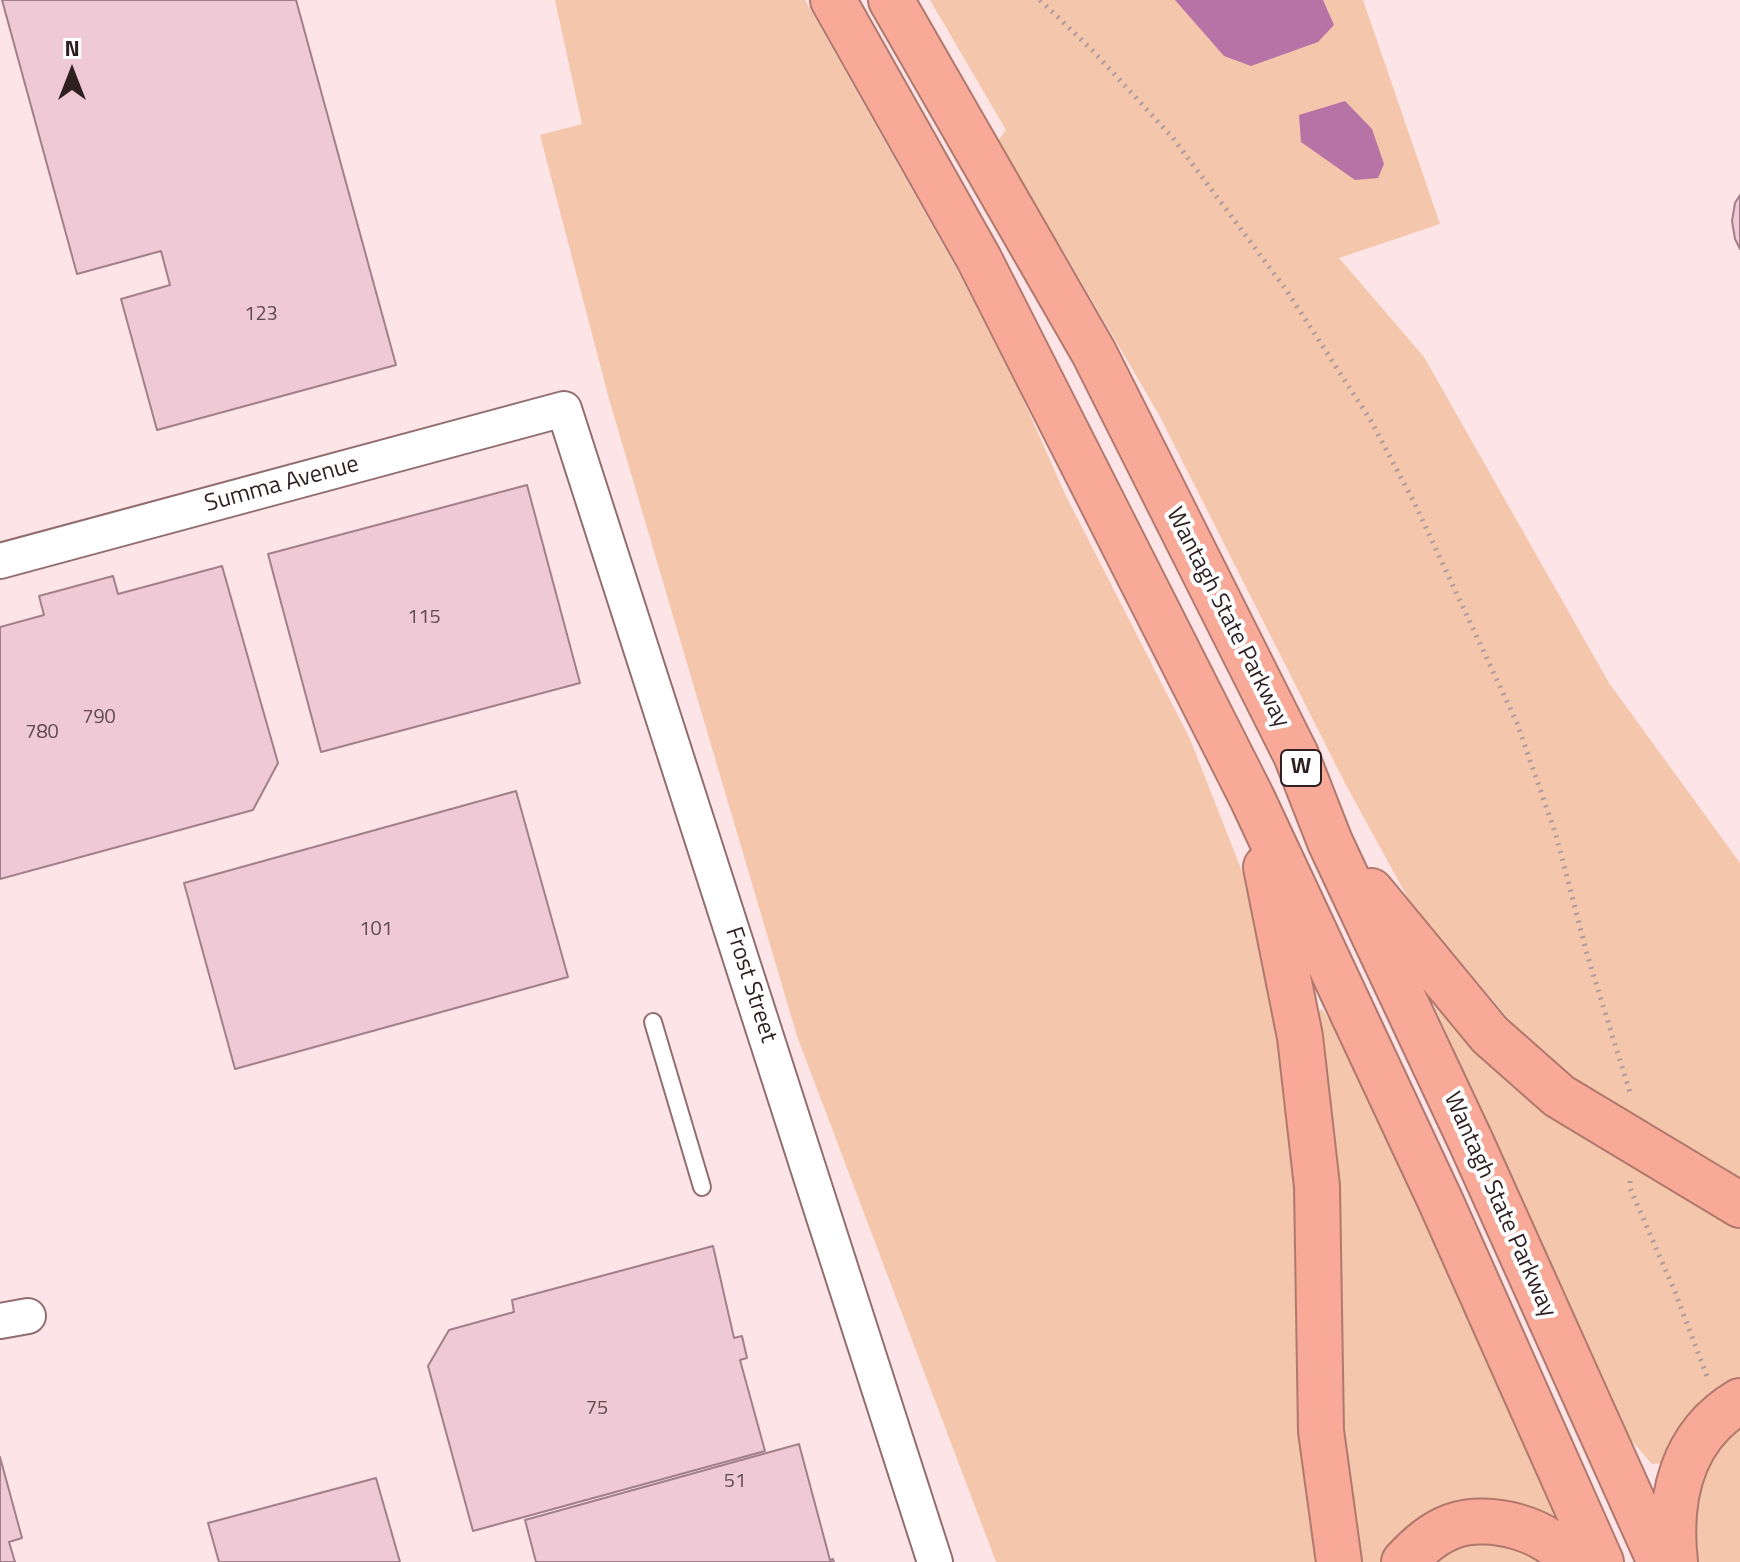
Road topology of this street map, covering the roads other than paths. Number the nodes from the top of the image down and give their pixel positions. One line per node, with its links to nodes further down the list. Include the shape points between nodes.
1 (833, 0): 5 (highway, W, via 979,259)
2 (891, 0): 6 (highway, Wantagh State Parkway / W, via 1094,353 1296,755)
3 (564, 409): 4 (street, Summa Avenue); 11 (street, Frost Street)
4 (0, 561)
5 (1252, 798): 12 (highway, via 1300,1037 1317,1186 1321,1431); 15 (highway, W)
6 (1330, 842): 9 (highway, via 1490,1035 1547,1086); 16 (highway, Wantagh State Parkway / W)
7 (653, 1022): 8 (lane)
8 (702, 1187)
9 (1740, 1205)
10 (1727, 1396): 17 (highway, via 1725,1410 1702,1433 1679,1474 1671,1526)
11 (935, 1562)
12 (1339, 1562)
13 (1404, 1562): 14 (highway, via 1436,1533 1478,1521 1535,1533 1564,1551)
14 (1570, 1562)
15 (1601, 1562)
16 (1660, 1562)
17 (1675, 1562)

